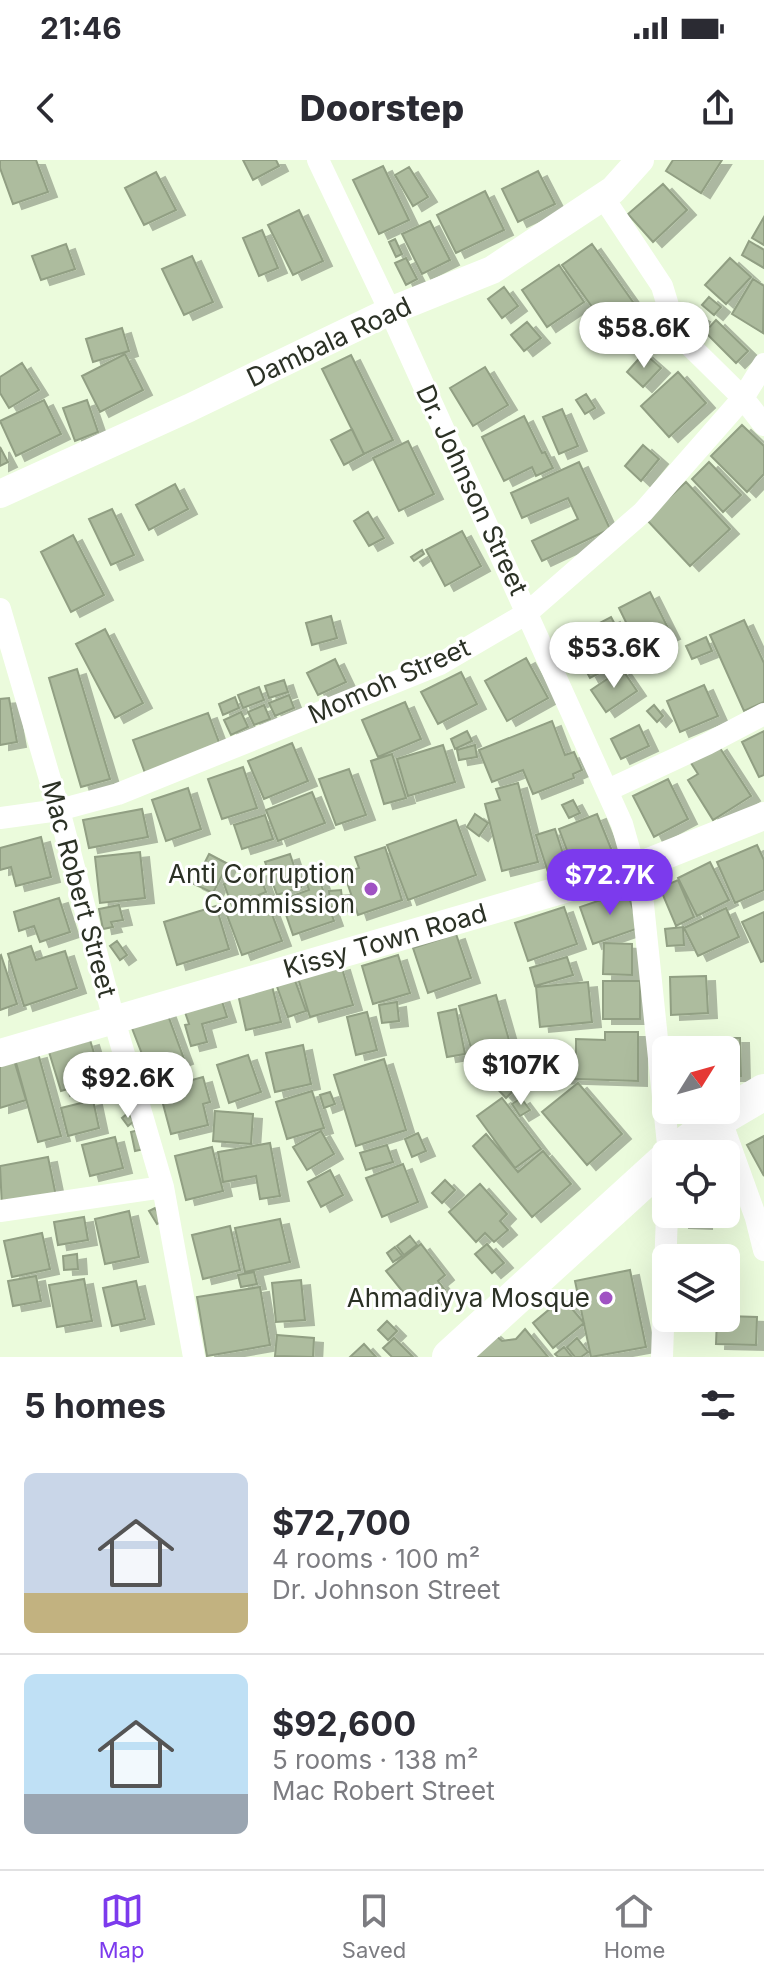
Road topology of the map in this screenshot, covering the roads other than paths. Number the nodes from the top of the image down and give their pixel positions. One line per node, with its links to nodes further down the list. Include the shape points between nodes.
1 (318, 160): 4 (street, Dr. Johnson Street)
2 (640, 160): 3 (street, Dambala Road)
3 (603, 197): 4 (street, Dambala Road, via 492,270); 6 (street, via 662,286 676,332)
4 (390, 311): 8 (street, Dambala Road); 10 (street, Dr. Johnson Street)
5 (764, 364): 6 (street, Momoh Street)
6 (743, 398): 7 (street); 10 (street, Momoh Street, via 643,512)
7 (764, 425)
8 (0, 494)
9 (0, 609): 13 (street, Mac Robert Street)
10 (527, 613): 12 (street, Dr. Johnson Street); 13 (street, Momoh Street, via 440,664 118,794)
11 (764, 714): 12 (street)
12 (608, 790): 16 (street, Dr. Johnson Street)
13 (59, 810): 15 (street, Momoh Street); 17 (street, Mac Robert Street)
14 (764, 816): 16 (street, Kissy Town Road)
15 (0, 818)
16 (636, 867): 17 (street, Kissy Town Road); 23 (street, Dr. Johnson Street)
17 (114, 1020): 18 (street, Kissy Town Road); 26 (street, Mac Robert Street)
18 (0, 1053)
19 (764, 1092): 20 (main road)
20 (740, 1106)
21 (712, 1124): 24 (main road)
22 (722, 1124): 29 (street)
23 (669, 1140)
24 (690, 1140)
25 (652, 1173): 31 (main road)
26 (163, 1187): 27 (street); 30 (street, Mac Robert Street)
27 (0, 1211)
28 (667, 1228): 32 (street)
29 (764, 1250)
30 (194, 1357)
31 (450, 1357)
32 (662, 1357)

